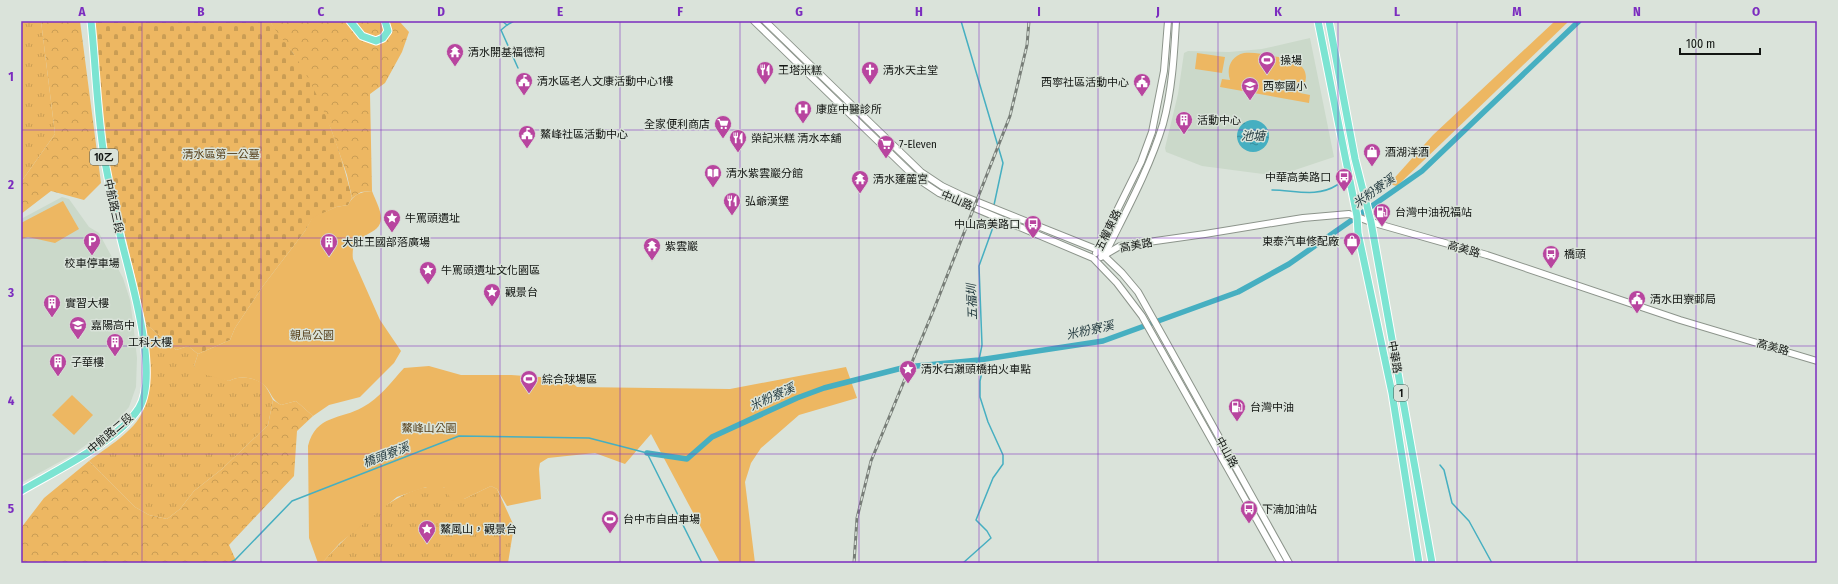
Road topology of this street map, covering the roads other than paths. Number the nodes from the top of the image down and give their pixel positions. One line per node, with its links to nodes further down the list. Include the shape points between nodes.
1 (91, 21): 15 (main road, 中航路三段 / 10乙, via 105,161)
2 (350, 21): 3 (main road, via 362,36 376,41 383,38 388,31)
3 (385, 21)
4 (754, 21): 14 (street, 中山路, via 915,177 938,193)
5 (765, 21): 12 (street, 中山路, via 926,176 963,196)
6 (1168, 21): 12 (street, 五權東路, via 1164,71 1152,132 1141,162)
7 (1176, 21): 13 (street, 五權東路, via 1171,88 1163,124 1153,154)
8 (1318, 21): 10 (main road, 1)
9 (1329, 21): 11 (main road, 1, via 1355,159)
10 (1357, 216): 11 (street, 高美路); 13 (street, 高美路, via 1349,214 1303,218 1120,246); 22 (main road, 中華路 / 1, via 1358,233 1392,393)
11 (1371, 222): 16 (street, 高美路, via 1487,255 1647,309); 23 (main road, 中華路 / 1)
12 (1098, 250): 13 (street, 中山路); 14 (street, 五權東路)
13 (1104, 256): 14 (street, 五權東路); 17 (street, 中山路, via 1138,292)
14 (1093, 258): 18 (street, 中山路, via 1117,283 1142,316)
15 (140, 317): 19 (main road, 中航路二段 / 10乙, via 146,379 139,406 132,416 105,440)
16 (1817, 360)
17 (1217, 434): 18 (street); 21 (street, 中山路)
18 (1211, 438): 20 (street, 中山路)
19 (21, 491)
20 (1281, 563)
21 (1289, 563)
22 (1419, 563)
23 (1432, 563)

